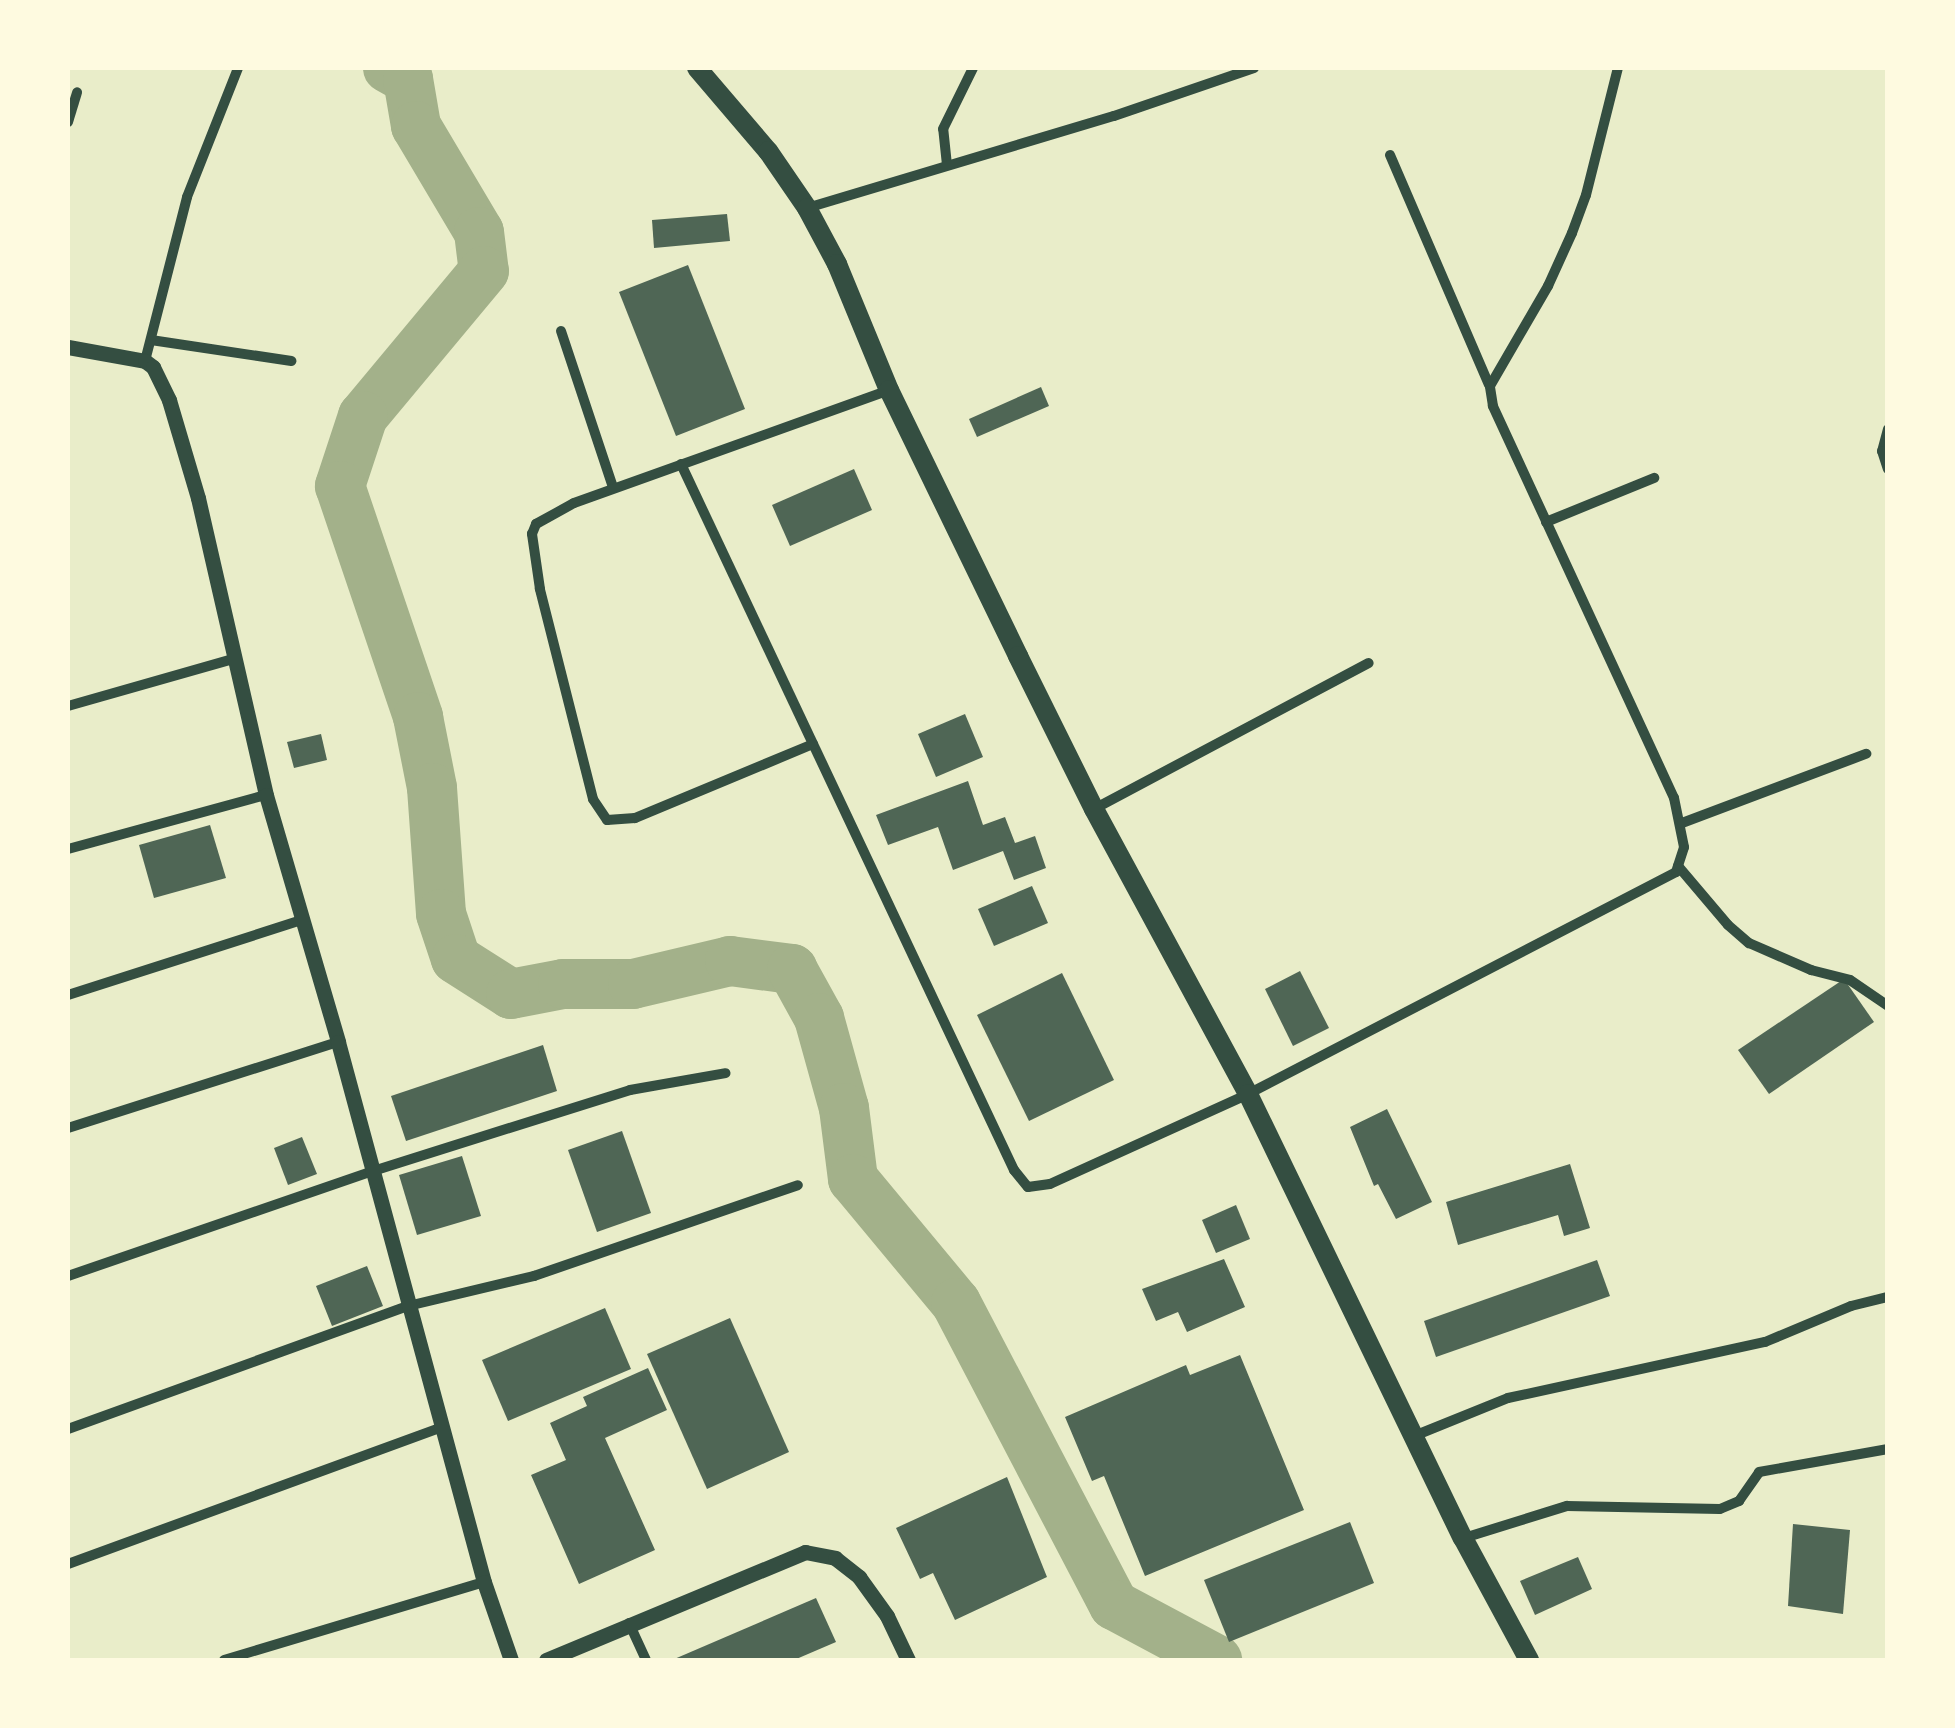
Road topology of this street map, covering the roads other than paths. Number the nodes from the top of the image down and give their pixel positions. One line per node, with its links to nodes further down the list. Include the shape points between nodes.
1 (238, 68): 12 (street, via 187,197)
2 (697, 68): 10 (main road)
3 (973, 68): 9 (street, via 944,128)
4 (1254, 68): 9 (street)
5 (1618, 68): 16 (street, via 1572,233)
6 (76, 92): 7 (street)
7 (68, 122)
8 (1390, 155): 16 (street)
9 (947, 165): 10 (street)
10 (807, 208): 17 (main road)
11 (561, 331): 22 (street)
12 (151, 340): 14 (street); 15 (street)
13 (68, 347): 15 (street)
14 (292, 360)
15 (145, 361): 24 (street, via 162,382 180,432)
16 (1490, 386): 23 (street)
17 (890, 390): 19 (street); 30 (main road)
18 (1888, 429): 20 (street, via 1882,451)
19 (681, 464): 22 (street); 27 (street)
20 (1888, 469)
21 (1654, 478): 23 (street)
22 (613, 488): 27 (street, via 574,502 536,524 532,534 558,666 599,812 607,820 635,818)
23 (1546, 522): 31 (street)
24 (233, 660): 26 (street); 29 (street)
25 (1369, 663): 30 (street)
26 (68, 706)
27 (813, 744): 39 (street, via 1022,1183 1050,1184)
28 (1866, 754): 31 (street)
29 (266, 794): 32 (street); 34 (street)
30 (1094, 809): 39 (main road)
31 (1682, 823): 33 (street)
32 (68, 848)
33 (1678, 866): 36 (street, via 1749,943 1850,980); 39 (street, via 1659,884)
34 (302, 920): 35 (street); 37 (street)
35 (68, 995)
36 (1888, 1006)
37 (338, 1042): 40 (street); 41 (street)
38 (726, 1073): 41 (street, via 630,1090)
39 (1248, 1094): 48 (main road)
40 (68, 1128)
41 (370, 1172): 43 (street); 45 (street)
42 (798, 1184): 45 (street, via 534,1276)
43 (68, 1276)
44 (1888, 1298): 48 (street, via 1765,1342 1508,1398)
45 (408, 1306): 46 (street); 47 (street)
46 (443, 1426): 51 (street); 52 (street)
47 (68, 1429)
48 (1414, 1436): 50 (main road)
49 (1888, 1448): 50 (street, via 1758,1472 1739,1501 1720,1509 1566,1506)
50 (1463, 1538): 59 (main road)
51 (68, 1564)
52 (484, 1582): 54 (street); 55 (street)
53 (629, 1623): 56 (street); 57 (street); 58 (street, via 805,1552 824,1553 850,1567 873,1593)
54 (224, 1660)
55 (510, 1660)
56 (546, 1660)
57 (646, 1660)
58 (908, 1660)
59 (1530, 1660)

